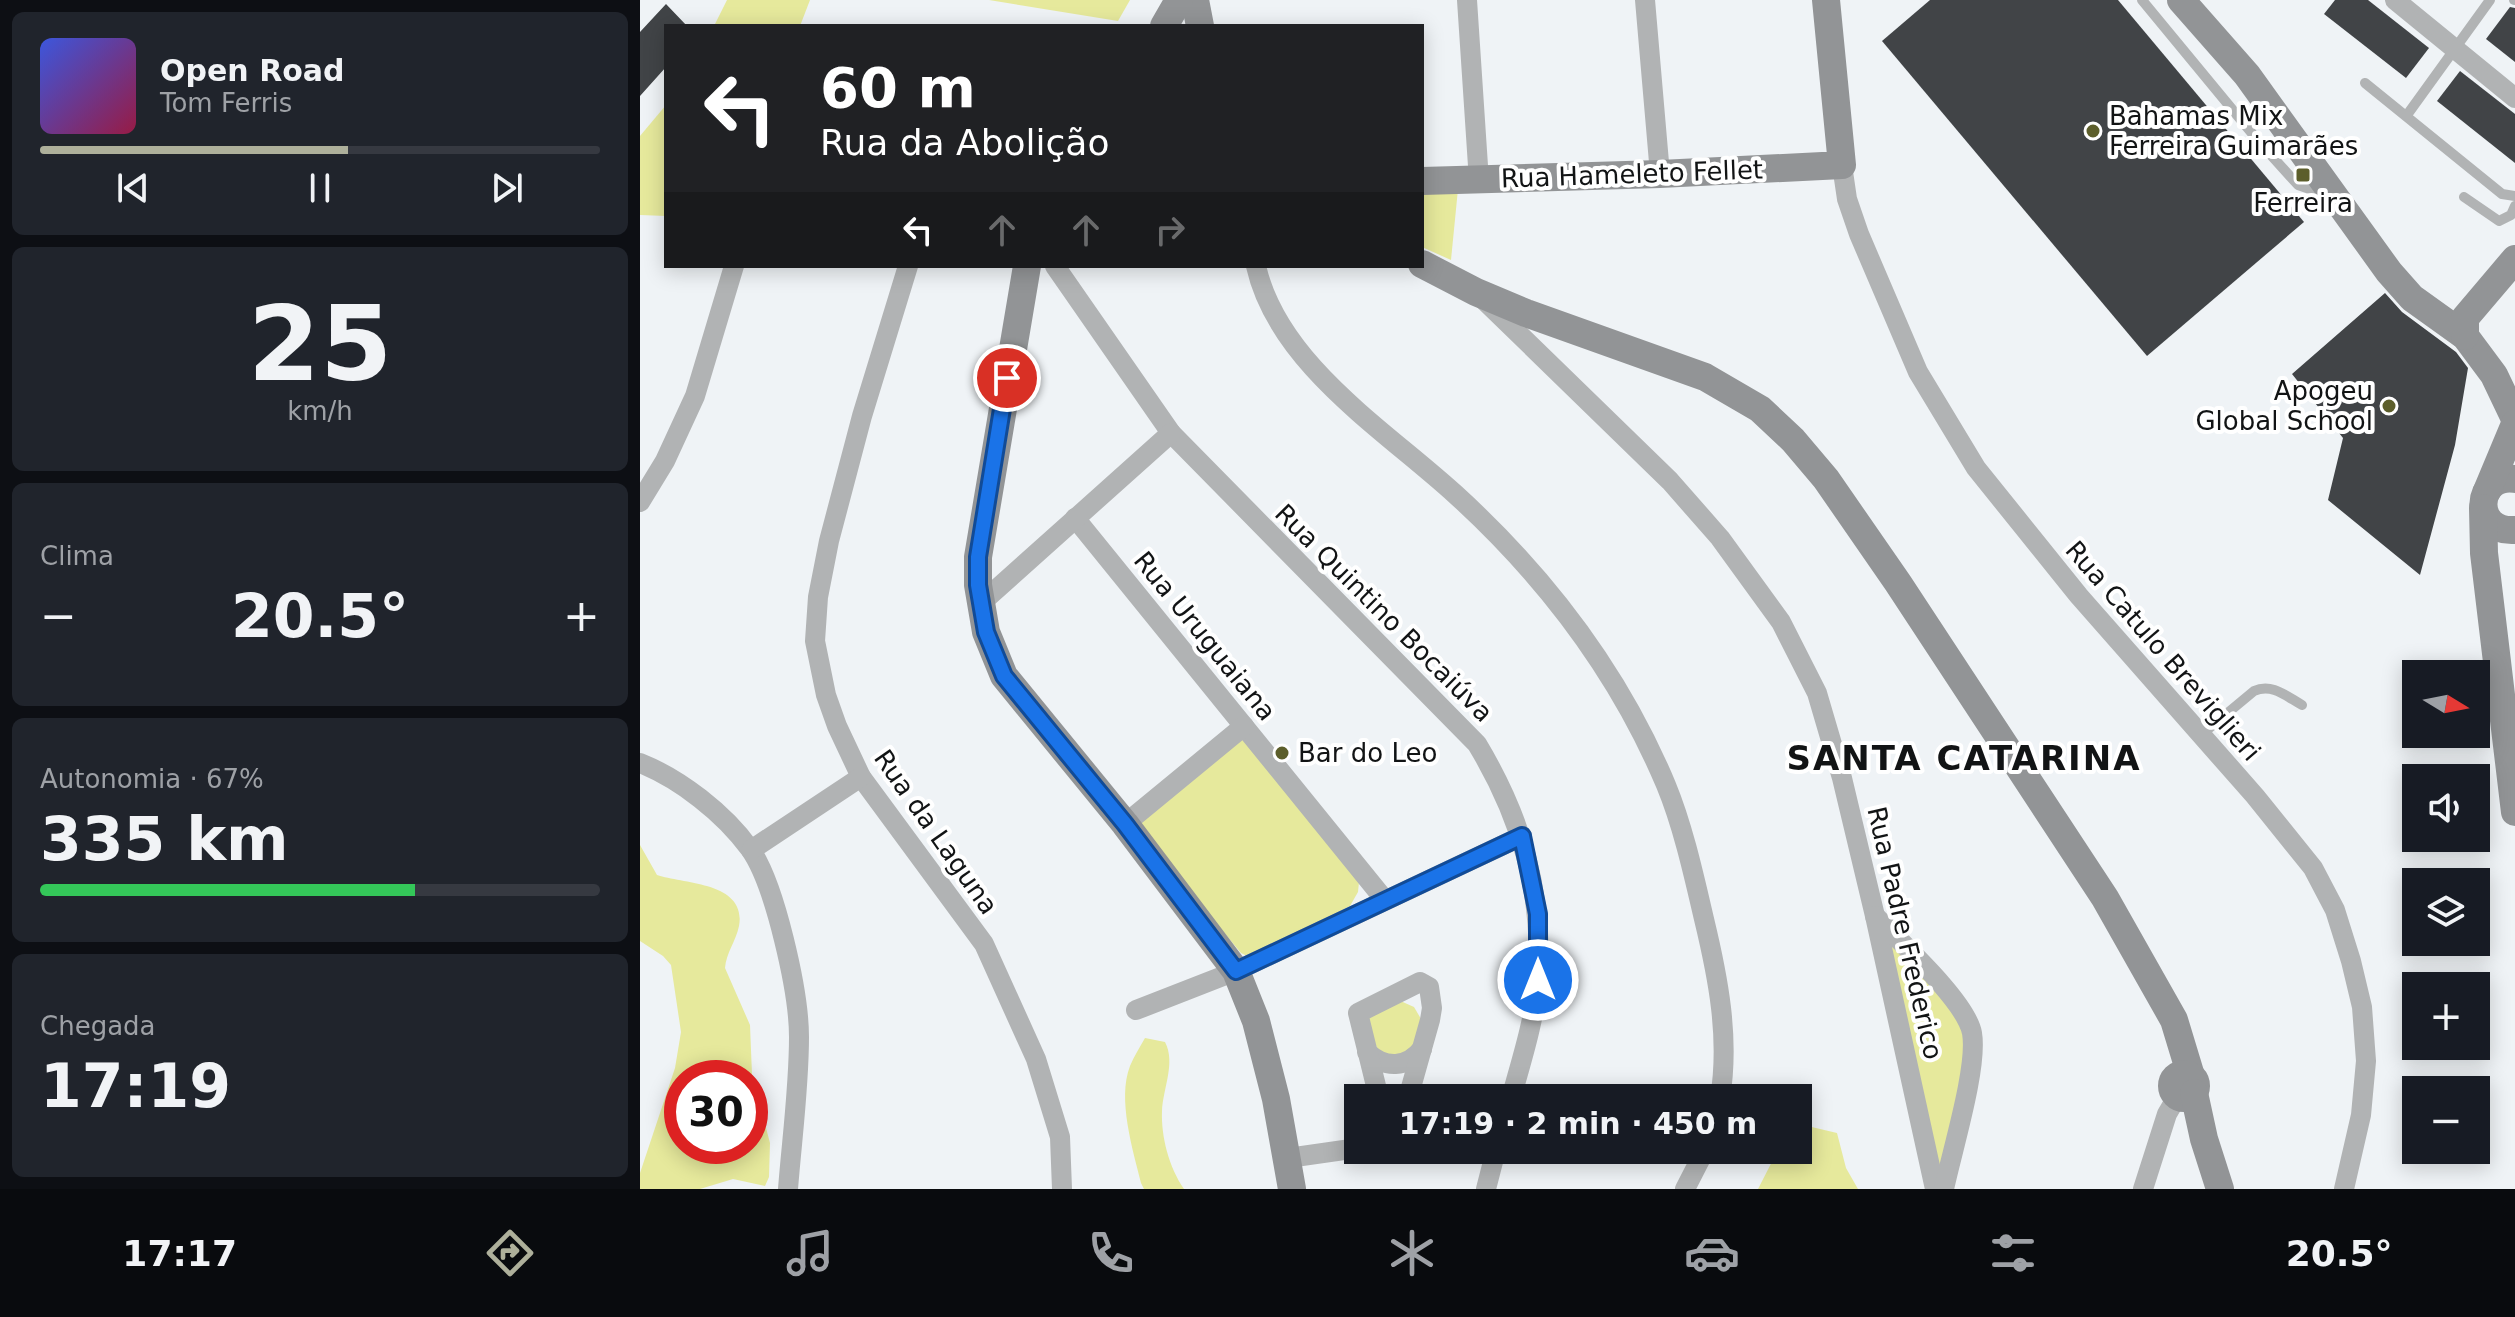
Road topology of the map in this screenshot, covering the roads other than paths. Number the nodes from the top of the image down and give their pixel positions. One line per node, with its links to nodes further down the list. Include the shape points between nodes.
1 (1160, 0): 11 (street)
2 (1179, 0): 12 (street)
3 (1195, 0): 13 (street)
4 (1467, 0): 21 (street)
5 (1645, 0): 19 (street)
6 (1826, 0): 18 (street)
7 (2142, 0): 23 (lane, via 2298,185)
8 (2181, 0): 23 (street, via 2247,75)
9 (2395, 0): 14 (street)
10 (2490, 0): 14 (lane)
11 (1146, 24)
12 (1165, 24)
13 (1200, 24)
14 (2456, 50): 16 (street); 17 (lane)
15 (2365, 83): 17 (lane)
16 (2515, 98)
17 (2407, 115): 22 (lane, via 2502,194)
18 (1842, 165): 19 (street, Rua Hameleto Fellet); 45 (street, Rua Catulo Breviglieri, via 1859,234 1918,372 1976,468)
19 (1660, 174): 21 (street, Rua Hameleto Fellet)
20 (1424, 181): 21 (street, Rua Hameleto Fellet)
21 (1479, 181)
22 (2515, 196)
23 (2337, 197): 34 (street, via 2412,298)
24 (2464, 197): 25 (lane, via 2499,221)
25 (2515, 206)
26 (2515, 259): 34 (street)
27 (1424, 265): 33 (street)
28 (733, 268): 39 (street, via 695,396)
29 (907, 268): 47 (street, Rua da Laguna, via 852,452 818,597 815,641 826,695)
30 (1027, 268): 42 (street, via 983,519)
31 (1056, 268): 36 (street, Rua Quintino Bocaiúva)
32 (1256, 268): 61 (street, via 1259,283 1287,333 1323,380 1516,552 1567,612 1626,706 1666,786 1695,882 1714,959 1723,1039)
33 (1476, 292): 53 (street, Rua Padre Frederico, via 1670,481 1720,538 1781,622 1817,693); 62 (street, via 1705,377 1760,409 1793,440 1898,583 2105,898 2151,983)
34 (2456, 324): 35 (street, via 2494,375)
35 (2515, 422): 38 (street)
36 (1171, 433): 40 (street); 50 (street, Rua Quintino Bocaiúva, via 1477,744)
37 (2515, 479): 38 (street, via 2500,480)
38 (2485, 500): 41 (street, via 2486,516 2497,528); 48 (street, via 2484,553)
39 (640, 502)
40 (1075, 518): 42 (street); 44 (street, Rua Uruguaiana)
41 (2515, 530)
42 (980, 604): 49 (street, via 1004,676)
43 (2302, 705): 45 (lane, via 2263,687)
44 (1244, 726): 49 (street); 52 (street, Rua Uruguaiana)
45 (2201, 735): 76 (street, Rua Catulo Breviglieri, via 2313,868 2335,910 2362,1007 2366,1061 2361,1115)
46 (640, 763): 51 (street, via 715,811)
47 (861, 777): 51 (street); 68 (street, Rua da Laguna, via 984,944 1036,1059 1060,1137)
48 (2515, 812)
49 (1125, 824): 54 (street)
50 (1522, 836): 52 (street); 60 (street, Rua Quintino Bocaiúva, via 1538,914 1538,980)
51 (751, 850): 67 (street, via 772,898 797,999 798,1067)
52 (1384, 899): 54 (street)
53 (1875, 916): 72 (street, Rua Padre Frederico); 73 (street, via 1959,1004 1972,1031 1972,1060)
54 (1236, 971): 55 (street); 64 (street, via 1256,1021)
55 (1136, 1010)
56 (1422, 1049): 57 (street, via 1401,1064 1381,1062); 57 (street, via 1431,993 1420,982 1358,1013); 59 (street)
57 (1367, 1052): 58 (street)
58 (1375, 1084)
59 (1412, 1084)
60 (1515, 1084)
61 (1721, 1084)
62 (2184, 1089): 74 (street, via 2167,1114); 75 (street)
63 (1344, 1150): 64 (street)
64 (1288, 1158): 69 (street)
65 (1492, 1164): 70 (street)
66 (1698, 1164): 71 (street)
67 (788, 1189)
68 (1062, 1189)
69 (1292, 1189)
70 (1486, 1189)
71 (1685, 1189)
72 (1935, 1189)
73 (1944, 1189)
74 (2143, 1189)
75 (2220, 1189)
76 (2344, 1189)

